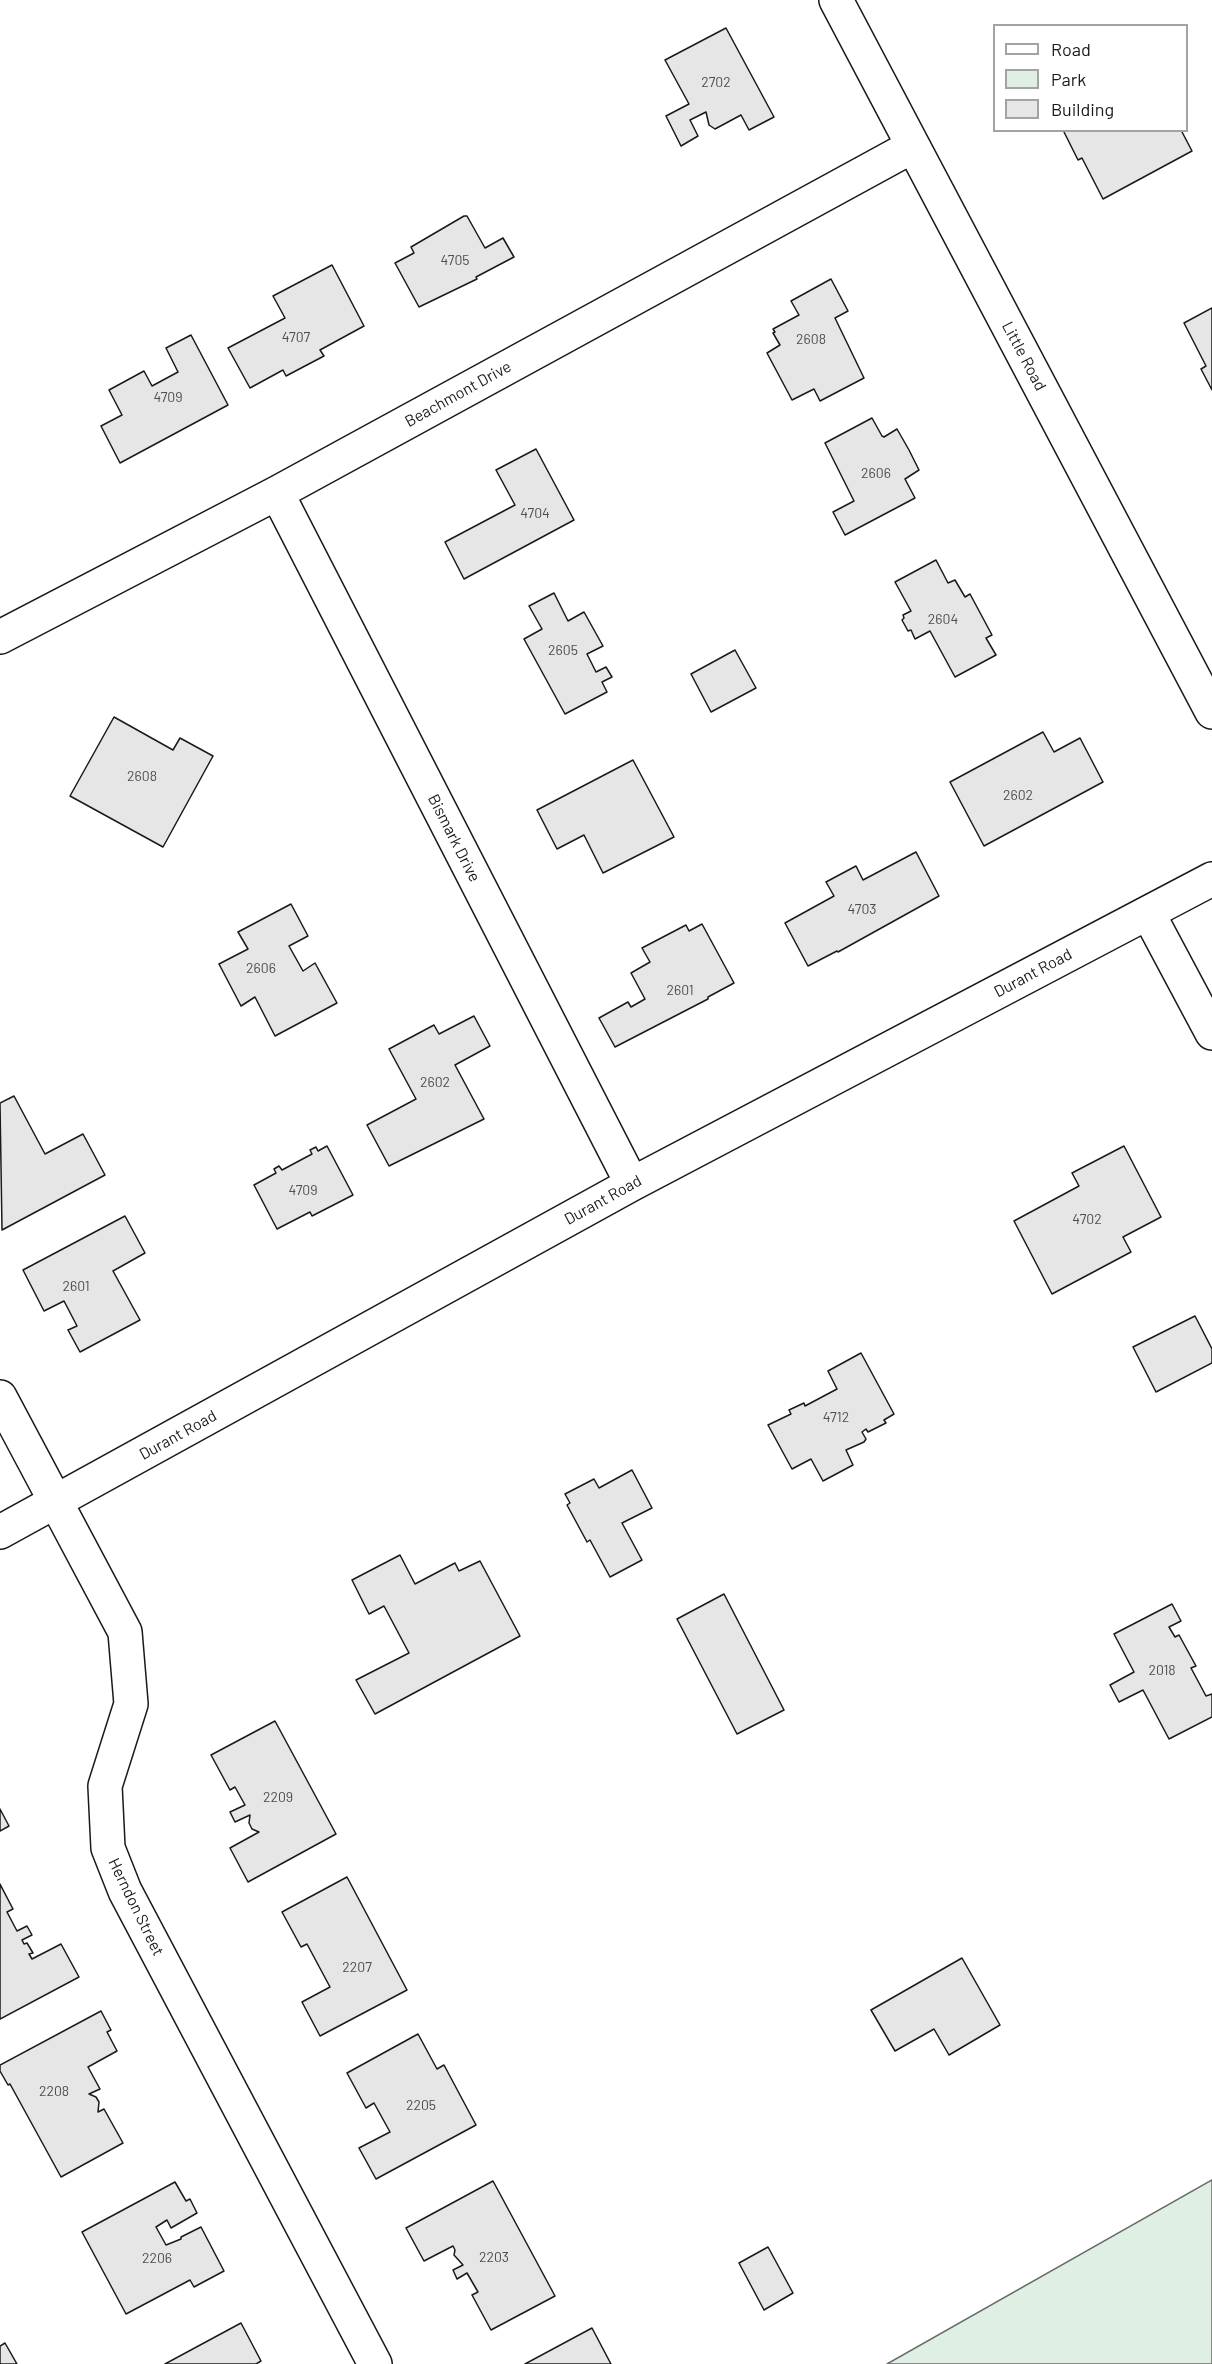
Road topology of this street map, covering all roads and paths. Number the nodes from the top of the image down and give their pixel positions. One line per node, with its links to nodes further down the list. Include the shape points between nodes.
1 (836, 0): 2 (street, Little Road)
2 (913, 146): 3 (street, Beachmont Drive); 5 (street, Little Road)
3 (277, 493): 4 (street, Beachmont Drive); 9 (street, Bismark Drive)
4 (0, 637)
5 (1212, 712)
6 (1212, 879): 7 (street, Durant Road)
7 (1148, 913): 8 (street); 9 (street, Durant Road)
8 (1212, 1033)
9 (632, 1184): 11 (street, Durant Road)
10 (0, 1397): 11 (street, Herndon Street)
11 (55, 1503): 12 (street, Durant Road); 13 (street, Herndon Street, via 125,1632 131,1704 105,1786 108,1848 125,1891)
12 (0, 1532)
13 (375, 2364)

